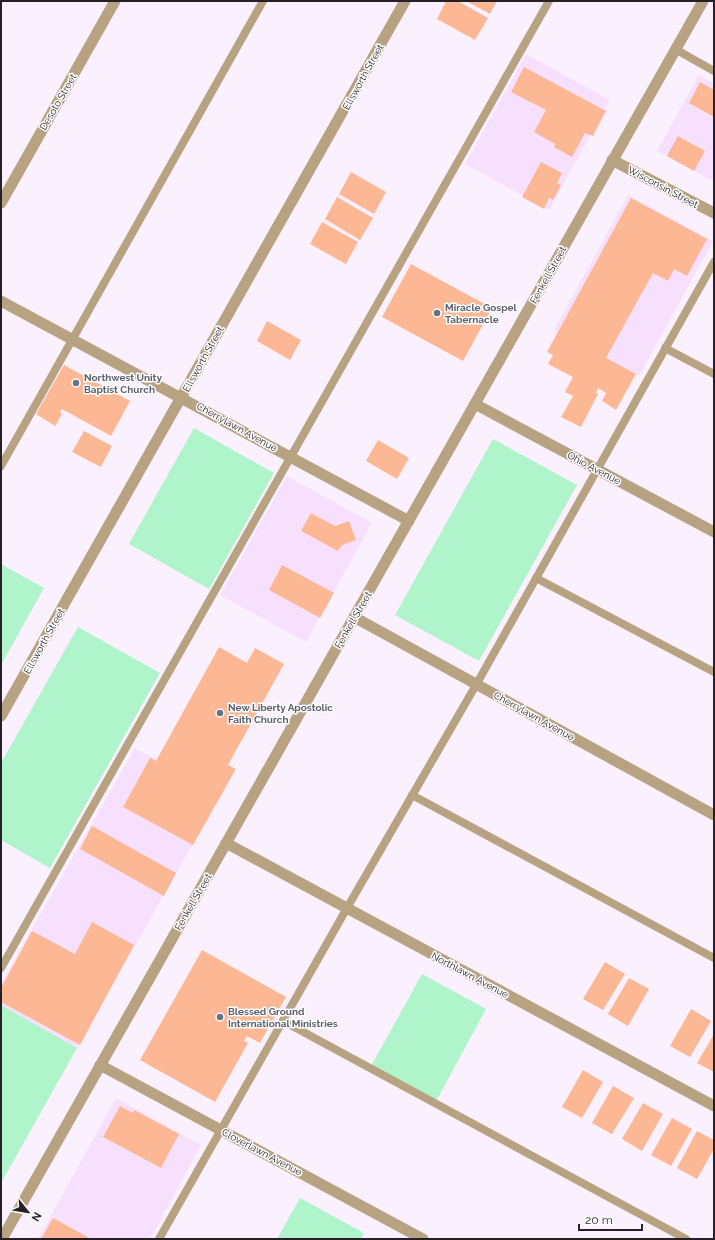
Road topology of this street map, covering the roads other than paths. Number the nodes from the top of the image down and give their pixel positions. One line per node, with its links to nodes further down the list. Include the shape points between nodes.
1 (115, 1): 9 (street, Desoto Street)
2 (263, 1): 13 (lane)
3 (405, 1): 16 (street, Ellsworth Street)
4 (549, 1): 18 (lane)
5 (703, 1): 6 (street, Fenkell Street)
6 (675, 49): 7 (lane); 8 (street, Fenkell Street)
7 (714, 71)
8 (612, 160): 10 (street, Wisconsin Street); 17 (street, Fenkell Street)
9 (1, 203)
10 (714, 213)
11 (714, 262): 14 (lane)
12 (1, 301): 13 (street, Cherrylawn Avenue)
13 (73, 339): 16 (street, Cherrylawn Avenue); 19 (lane)
14 (665, 348): 15 (lane); 20 (lane)
15 (714, 374)
16 (182, 397): 18 (street, Cherrylawn Avenue); 27 (street, Ellsworth Street)
17 (475, 404): 20 (street, Ohio Avenue); 21 (street, Fenkell Street)
18 (290, 456): 21 (street, Cherrylawn Avenue); 33 (lane)
19 (1, 466)
20 (597, 469): 22 (street, Ohio Avenue); 23 (lane)
21 (409, 521): 24 (street, Fenkell Street)
22 (714, 532)
23 (536, 578): 25 (lane); 26 (lane)
24 (354, 617): 26 (street, Cherrylawn Avenue); 30 (street, Fenkell Street)
25 (714, 672)
26 (476, 685): 28 (lane); 29 (street, Cherrylawn Avenue)
27 (1, 716)
28 (412, 795): 31 (lane); 32 (lane)
29 (714, 815)
30 (226, 843): 31 (street, Northlawn Avenue); 35 (street, Fenkell Street)
31 (347, 908): 34 (lane); 36 (street, Northlawn Avenue)
32 (714, 958)
33 (1, 968)
34 (283, 1021): 37 (lane); 41 (lane)
35 (100, 1065): 37 (street, Cloverlawn Avenue); 38 (street, Fenkell Street)
36 (714, 1106)
37 (221, 1130): 39 (lane); 40 (street, Cloverlawn Avenue)
38 (2, 1239)
39 (159, 1239)
40 (423, 1239)
41 (686, 1239)

